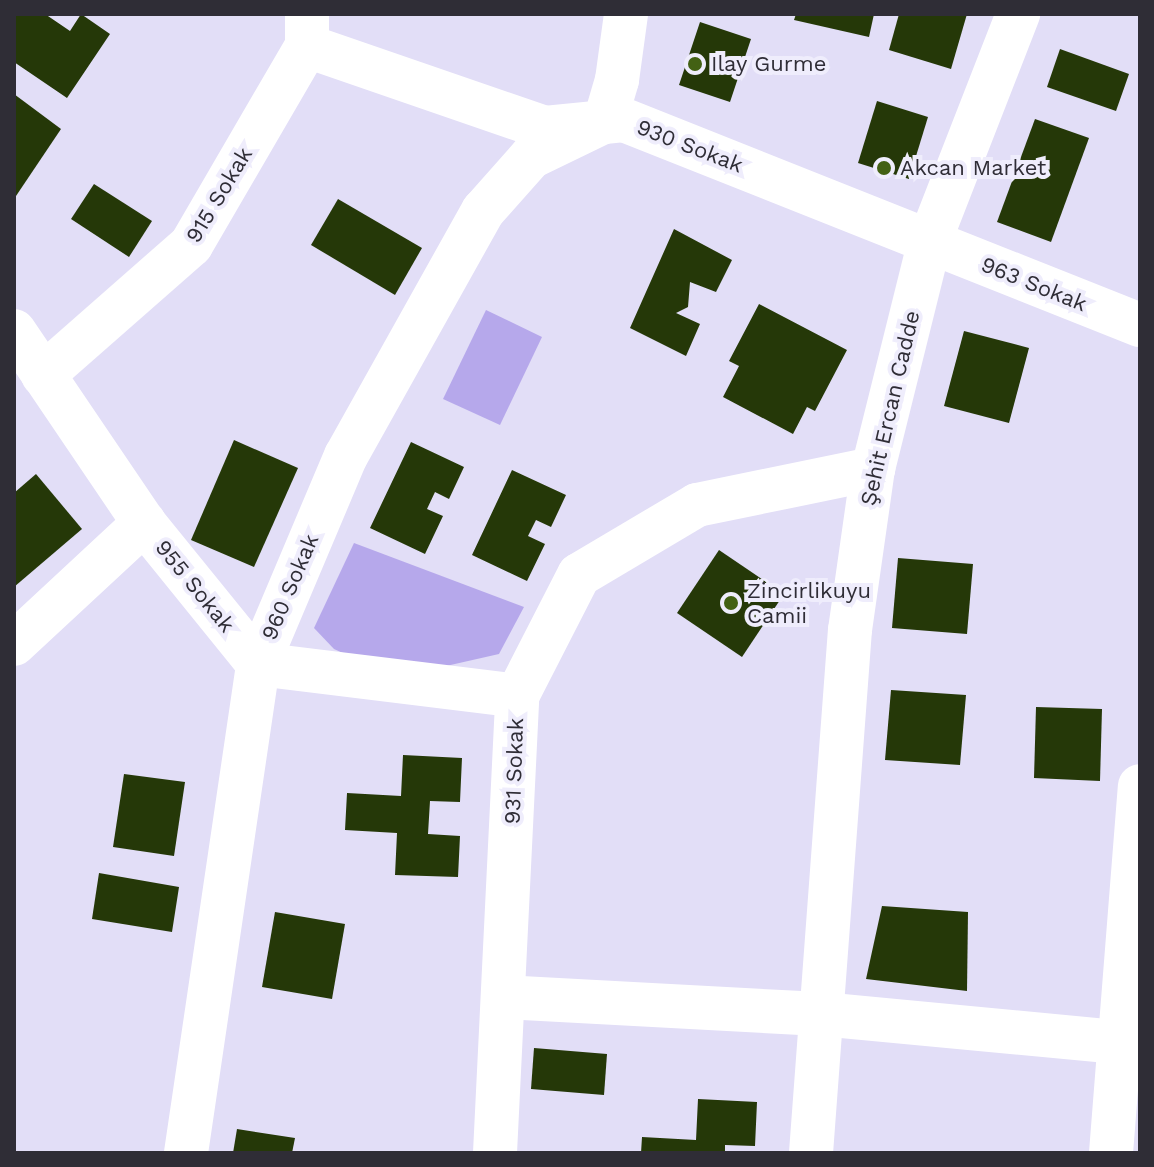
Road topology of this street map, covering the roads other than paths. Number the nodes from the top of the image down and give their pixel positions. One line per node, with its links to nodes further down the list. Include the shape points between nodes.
1 (626, 14): 4 (street)
2 (1018, 14): 5 (street, Şehit Ercan Cadde)
3 (307, 30): 4 (street, 930 Sokak, via 545,128); 8 (street, 915 Sokak, via 191,245)
4 (605, 121): 5 (street, 930 Sokak, via 624,120 693,145 849,212); 12 (street, 960 Sokak, via 531,157 483,211 346,456)
5 (930, 240): 6 (street, 963 Sokak); 9 (street, Şehit Ercan Cadde)
6 (1140, 325)
7 (14, 331): 8 (street, 955 Sokak)
8 (43, 375): 10 (street, 955 Sokak)
9 (873, 469): 13 (street, 931 Sokak, via 697,505 579,575); 16 (street, Şehit Ercan Cadde, via 850,630)
10 (144, 523): 11 (street); 12 (street, 955 Sokak)
11 (14, 644)
12 (258, 664): 13 (street); 18 (street, 960 Sokak)
13 (517, 696): 15 (street, 931 Sokak)
14 (1140, 786): 17 (street)
15 (505, 997): 16 (street); 19 (street, 931 Sokak)
16 (821, 1014): 17 (street); 20 (street, Şehit Ercan Cadde)
17 (1119, 1042): 21 (street)
18 (186, 1153)
19 (495, 1153)
20 (811, 1153)
21 (1111, 1153)

